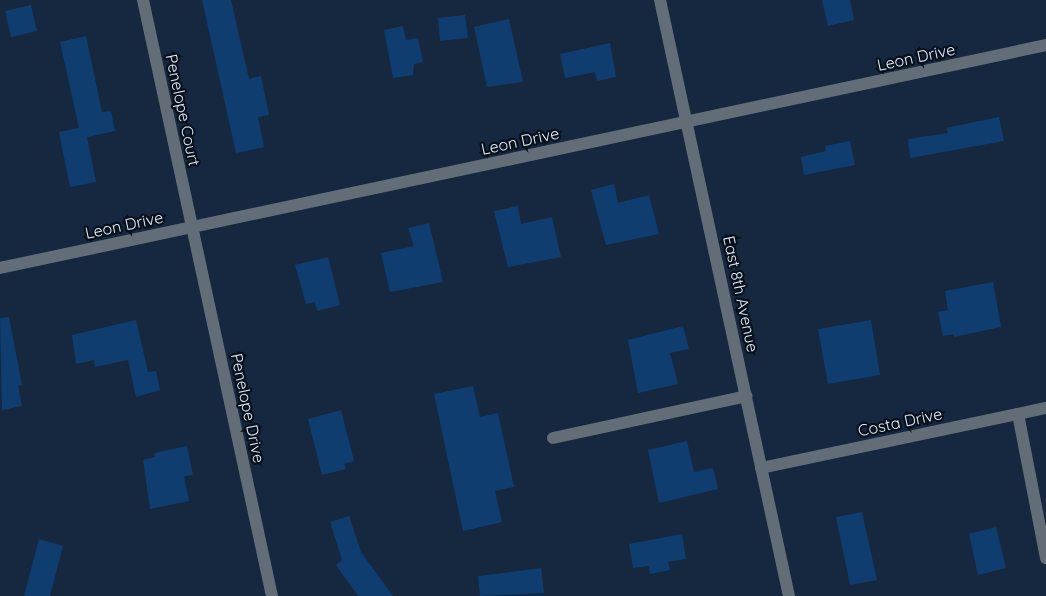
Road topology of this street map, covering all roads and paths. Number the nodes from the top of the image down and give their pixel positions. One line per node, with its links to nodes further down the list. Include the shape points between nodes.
1 (143, 0): 5 (street, Penelope Court)
2 (660, 0): 4 (street, East 8th Avenue)
3 (1046, 45): 4 (street, Leon Drive)
4 (687, 122): 5 (street, Leon Drive); 7 (street, East 8th Avenue)
5 (191, 227): 6 (street, Leon Drive); 13 (street, Penelope Drive)
6 (0, 268)
7 (747, 396): 10 (street); 11 (street, East 8th Avenue)
8 (1046, 408): 9 (street, Costa Drive)
9 (1018, 414): 11 (street, Costa Drive); 12 (street)
10 (553, 438)
11 (761, 468): 14 (street, East 8th Avenue)
12 (1046, 558)
13 (272, 596)
14 (789, 596)

